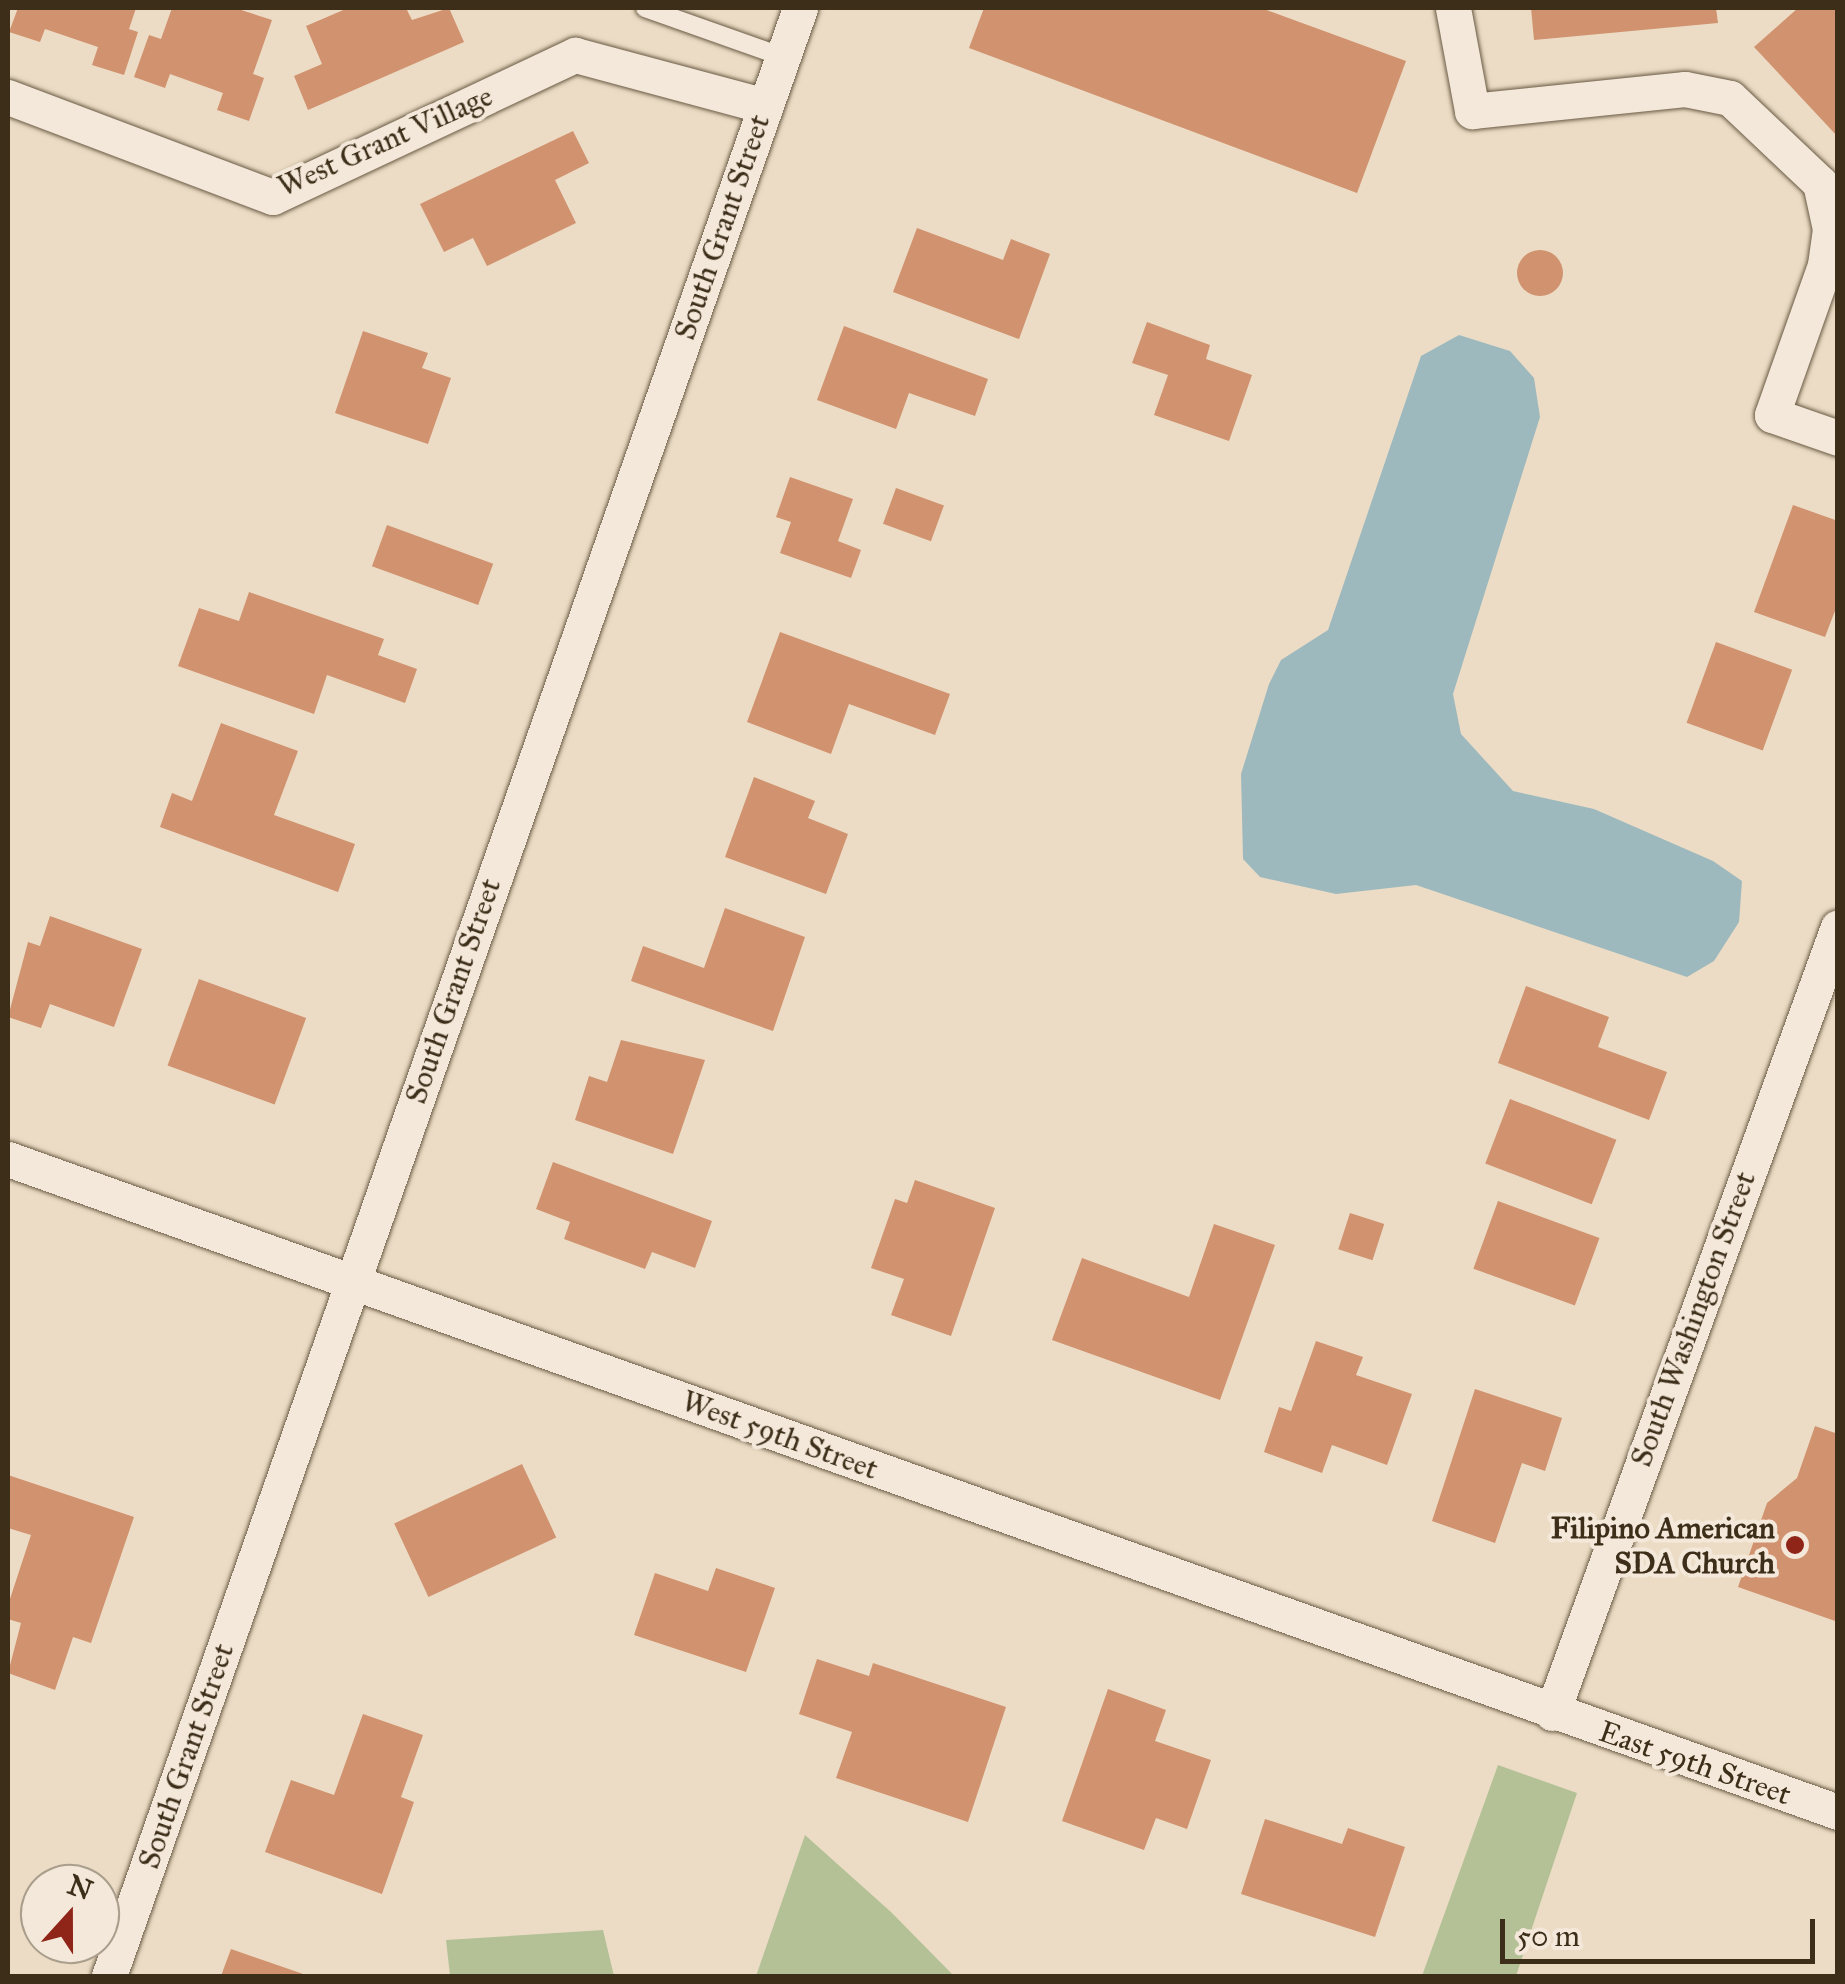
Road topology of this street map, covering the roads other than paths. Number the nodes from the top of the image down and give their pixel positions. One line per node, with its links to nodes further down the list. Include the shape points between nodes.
1 (644, 8): 4 (lane)
2 (800, 8): 4 (street, South Grant Street)
3 (1453, 8): 7 (street, via 1472,112 1685,89 1730,98 1820,183 1830,230 1825,265 1772,415)
4 (783, 56): 6 (street, South Grant Street)
5 (8, 97): 6 (street, West Grant Village, via 273,197 575,54)
6 (765, 106): 10 (street, South Grant Street)
7 (1838, 438)
8 (1838, 927): 11 (street, South Washington Street)
9 (8, 1159): 10 (street, West 59th Street)
10 (351, 1280): 11 (street, West 59th Street); 13 (street, South Grant Street)
11 (1552, 1713): 12 (street, East 59th Street)
12 (1838, 1812)
13 (109, 1976)

